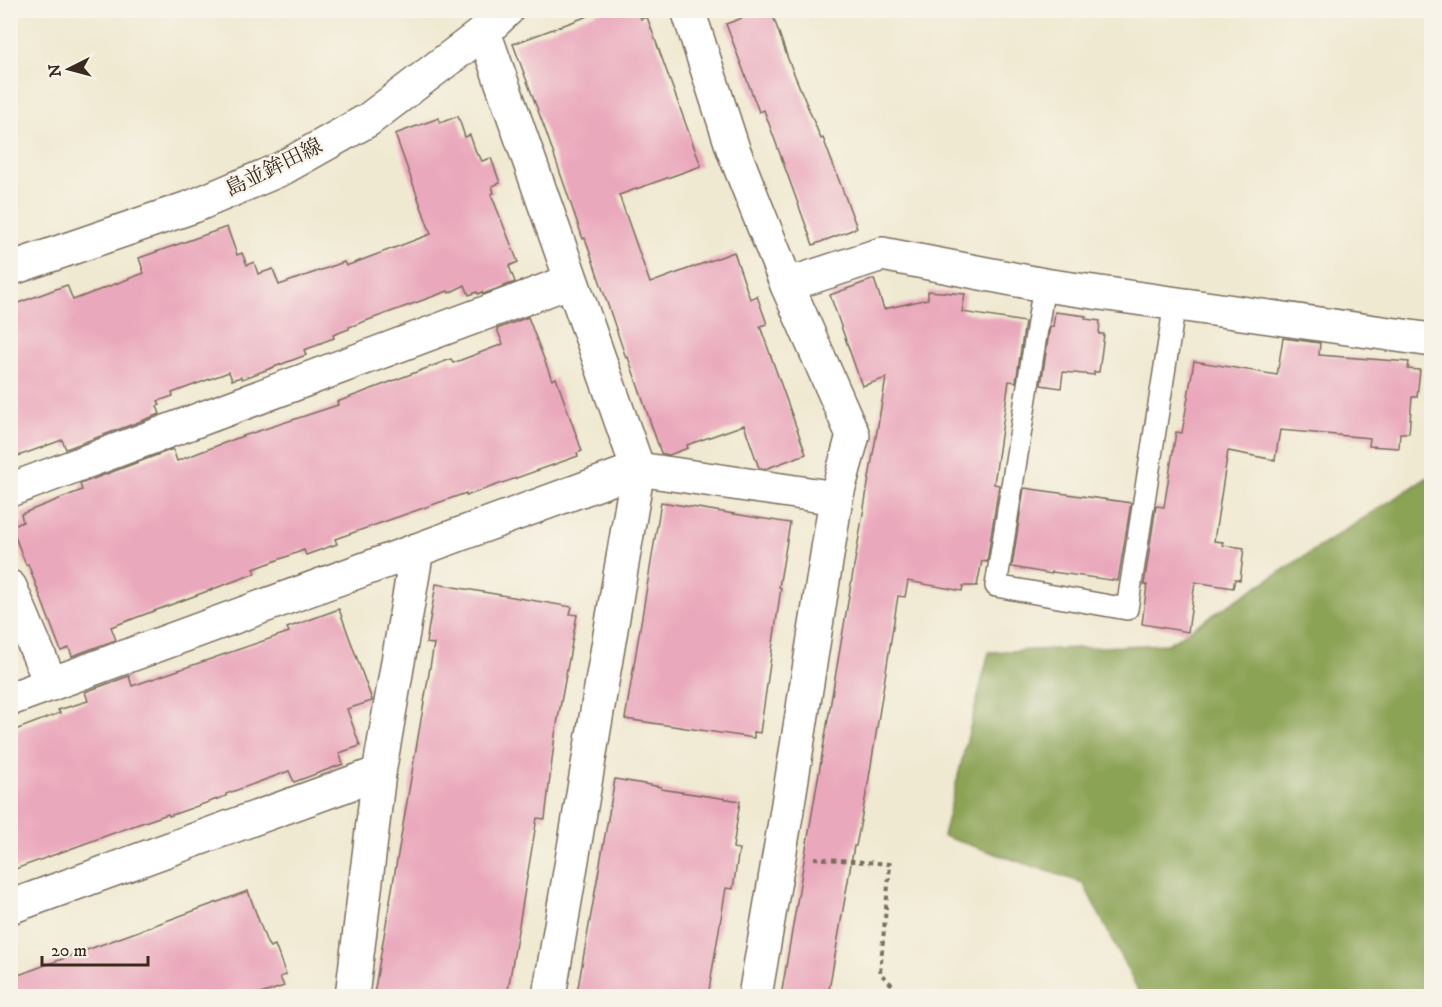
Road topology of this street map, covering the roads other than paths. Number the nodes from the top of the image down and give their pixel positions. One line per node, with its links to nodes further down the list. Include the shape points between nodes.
1 (688, 10): 5 (street, via 733,149)
2 (496, 21): 3 (street, 島並鉾田線, via 368,120 281,169 194,206); 4 (street)
3 (10, 269)
4 (572, 281): 9 (street); 10 (street)
5 (787, 285): 6 (street, via 882,254); 11 (street, via 853,435)
6 (1044, 285): 7 (street); 7 (lane, via 996,586 1127,609)
7 (1175, 303): 8 (street)
8 (1431, 340)
9 (638, 469): 11 (street); 12 (street); 19 (street)
10 (10, 489)
11 (836, 498): 20 (street)
12 (417, 550): 14 (street); 16 (street)
13 (10, 587): 14 (street)
14 (51, 684): 15 (street)
15 (10, 699)
16 (379, 773): 17 (street); 18 (street)
17 (10, 907)
18 (352, 996)
19 (549, 996)
20 (755, 996)

